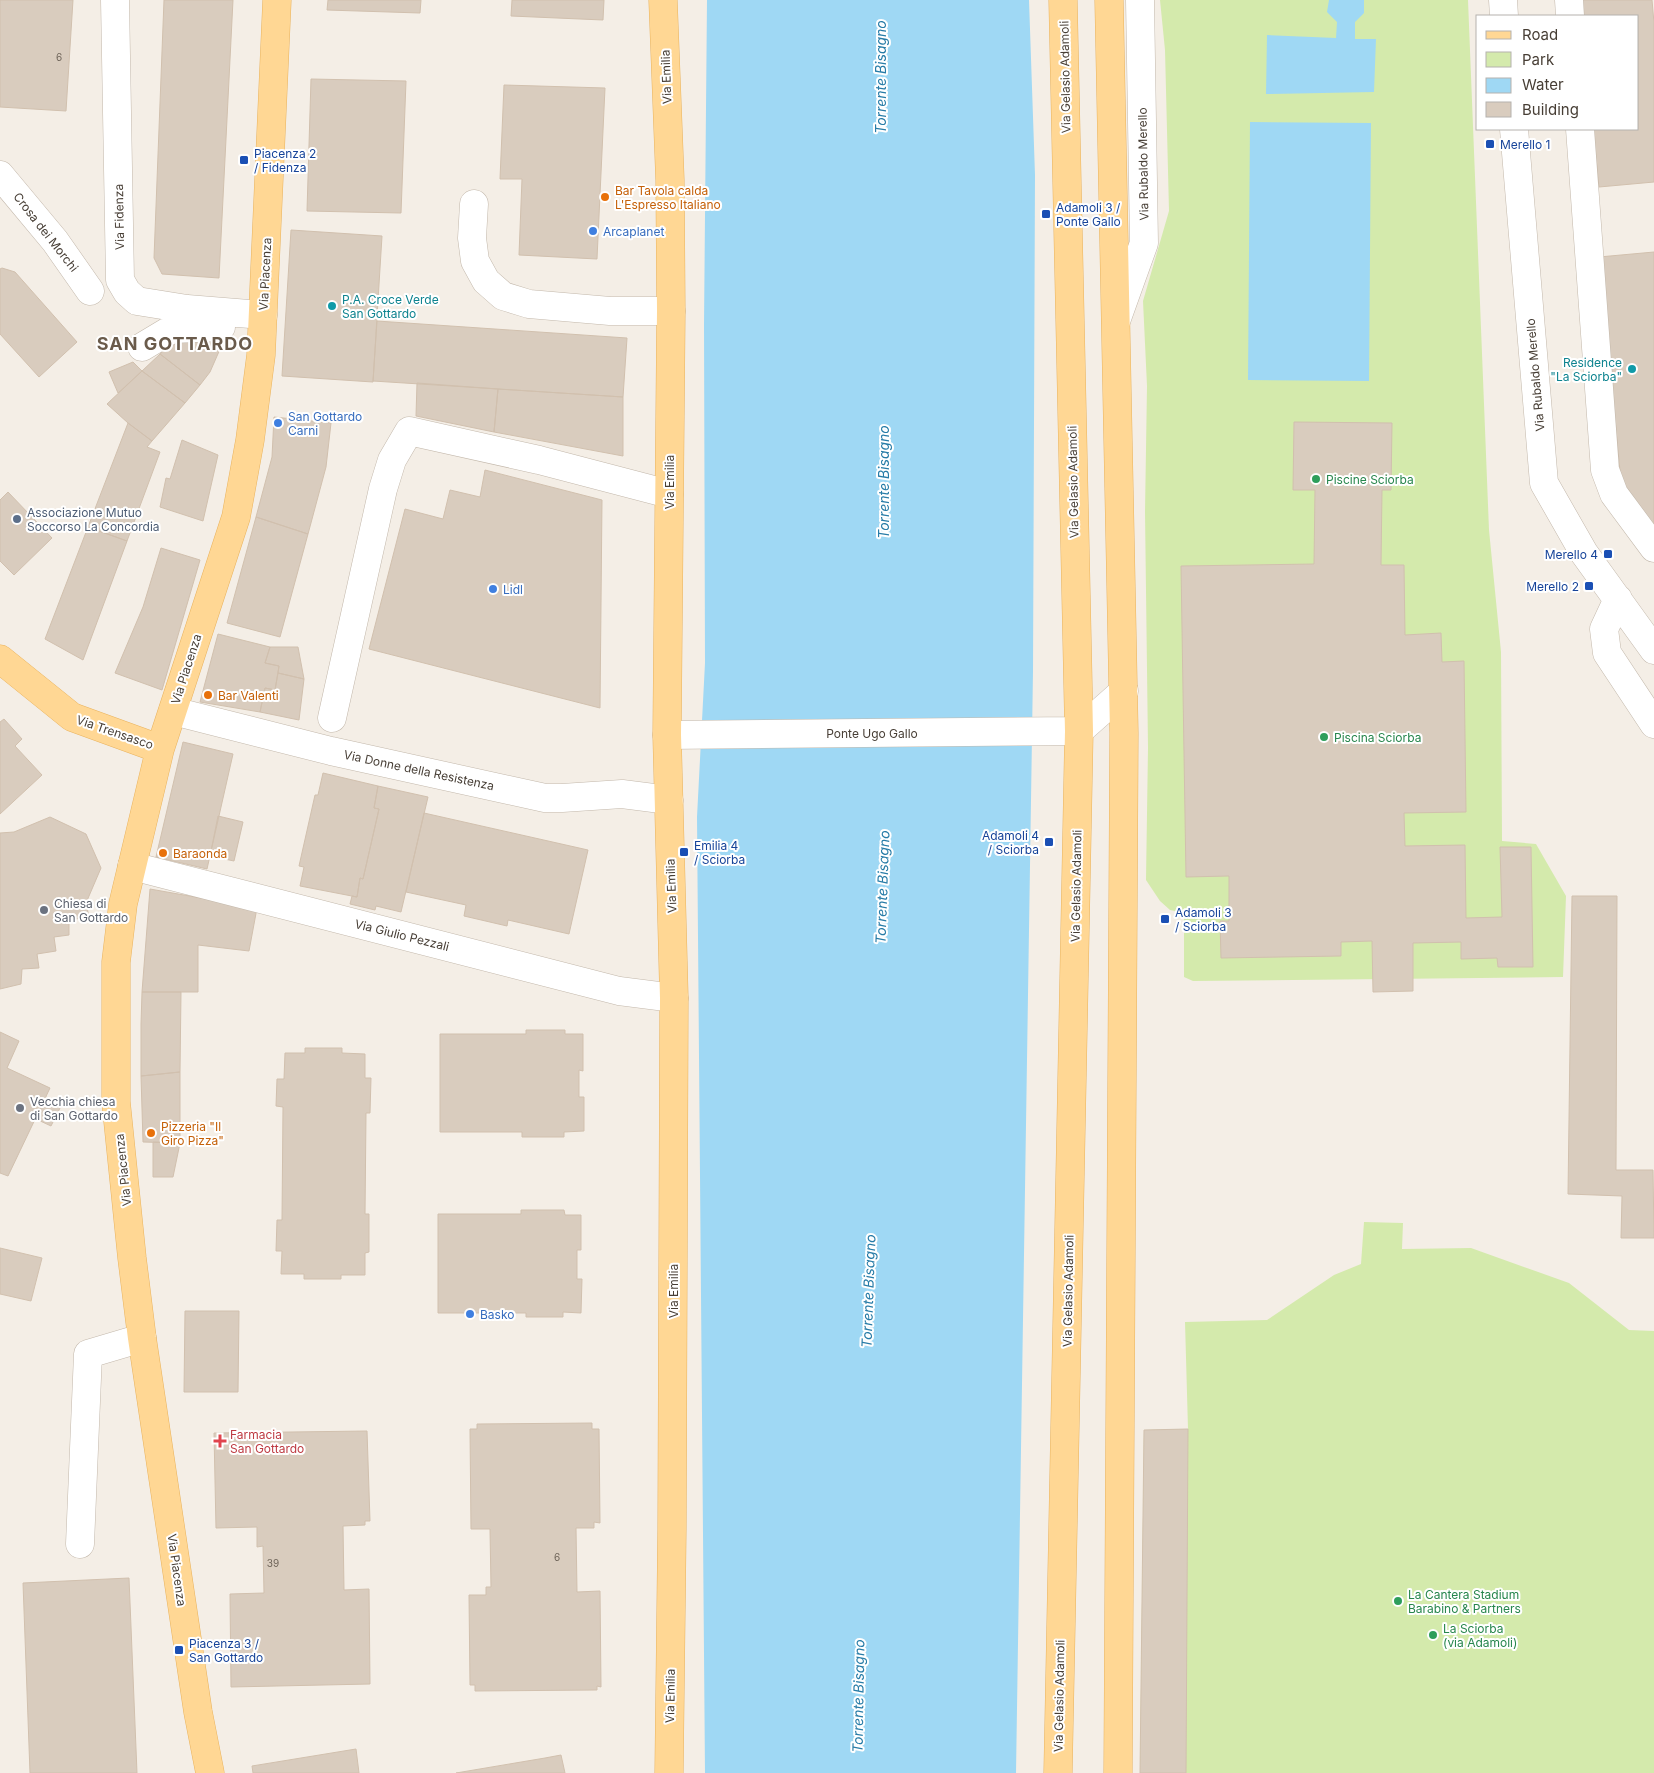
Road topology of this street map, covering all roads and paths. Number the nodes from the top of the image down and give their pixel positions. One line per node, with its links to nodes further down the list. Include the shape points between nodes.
1 (115, 0): 17 (street, Via Fidenza, via 120,280 137,301)
2 (277, 0): 17 (main road, Via Piacenza)
3 (663, 0): 16 (main road, Via Emilia, via 670,180)
4 (1063, 0): 29 (main road, Via Gelasio Adamoli)
5 (1110, 0): 18 (main road)
6 (1140, 0): 18 (street, Via Rubaldo Merello, via 1144,243)
7 (1503, 0): 9 (street)
8 (1568, 0): 10 (street)
9 (1504, 15)
10 (1570, 15)
11 (1514, 130): 22 (street, Via Rubaldo Merello, via 1544,483 1584,553)
12 (1580, 130): 21 (street, via 1605,470 1614,494)
13 (0, 175): 15 (street, Crosa dei Morchi, via 55,241)
14 (474, 204): 16 (street, via 472,238 475,261 486,281 503,296 529,304 610,311)
15 (90, 291)
16 (670, 311): 20 (main road, Via Emilia)
17 (263, 323): 19 (street, via 172,329); 26 (main road, Via Piacenza, via 250,440 236,517)
18 (1116, 323): 25 (main road)
19 (142, 346)
20 (669, 494): 27 (street, via 409,431 392,460 383,489); 30 (main road, Via Emilia)
21 (1654, 548)
22 (1618, 599): 23 (street, Via Rubaldo Merello); 28 (street, via 1604,629 1608,652)
23 (1654, 650)
24 (0, 659): 31 (main road, Via Trensasco, via 72,717)
25 (1124, 691): 29 (street); 40 (main road)
26 (173, 711): 31 (main road, Via Piacenza); 32 (street, Via Donne della Resistenza, via 331,751 545,798 622,794)
27 (332, 718)
28 (1654, 724)
29 (1079, 731): 30 (street, Ponte Ugo Gallo); 39 (main road, Via Gelasio Adamoli)
30 (680, 735): 32 (main road, Via Emilia)
31 (160, 748): 33 (main road, Via Piacenza)
32 (669, 800): 34 (main road, Via Emilia)
33 (132, 866): 34 (street, Via Giulio Pezzali, via 619,991); 35 (main road, Via Piacenza, via 123,904 116,962 116,1102)
34 (674, 998): 38 (main road, Via Emilia)
35 (142, 1338): 36 (street, via 88,1354); 37 (main road, Via Piacenza)
36 (80, 1544)
37 (210, 1773)
38 (669, 1773)
39 (1058, 1773)
40 (1118, 1773)

